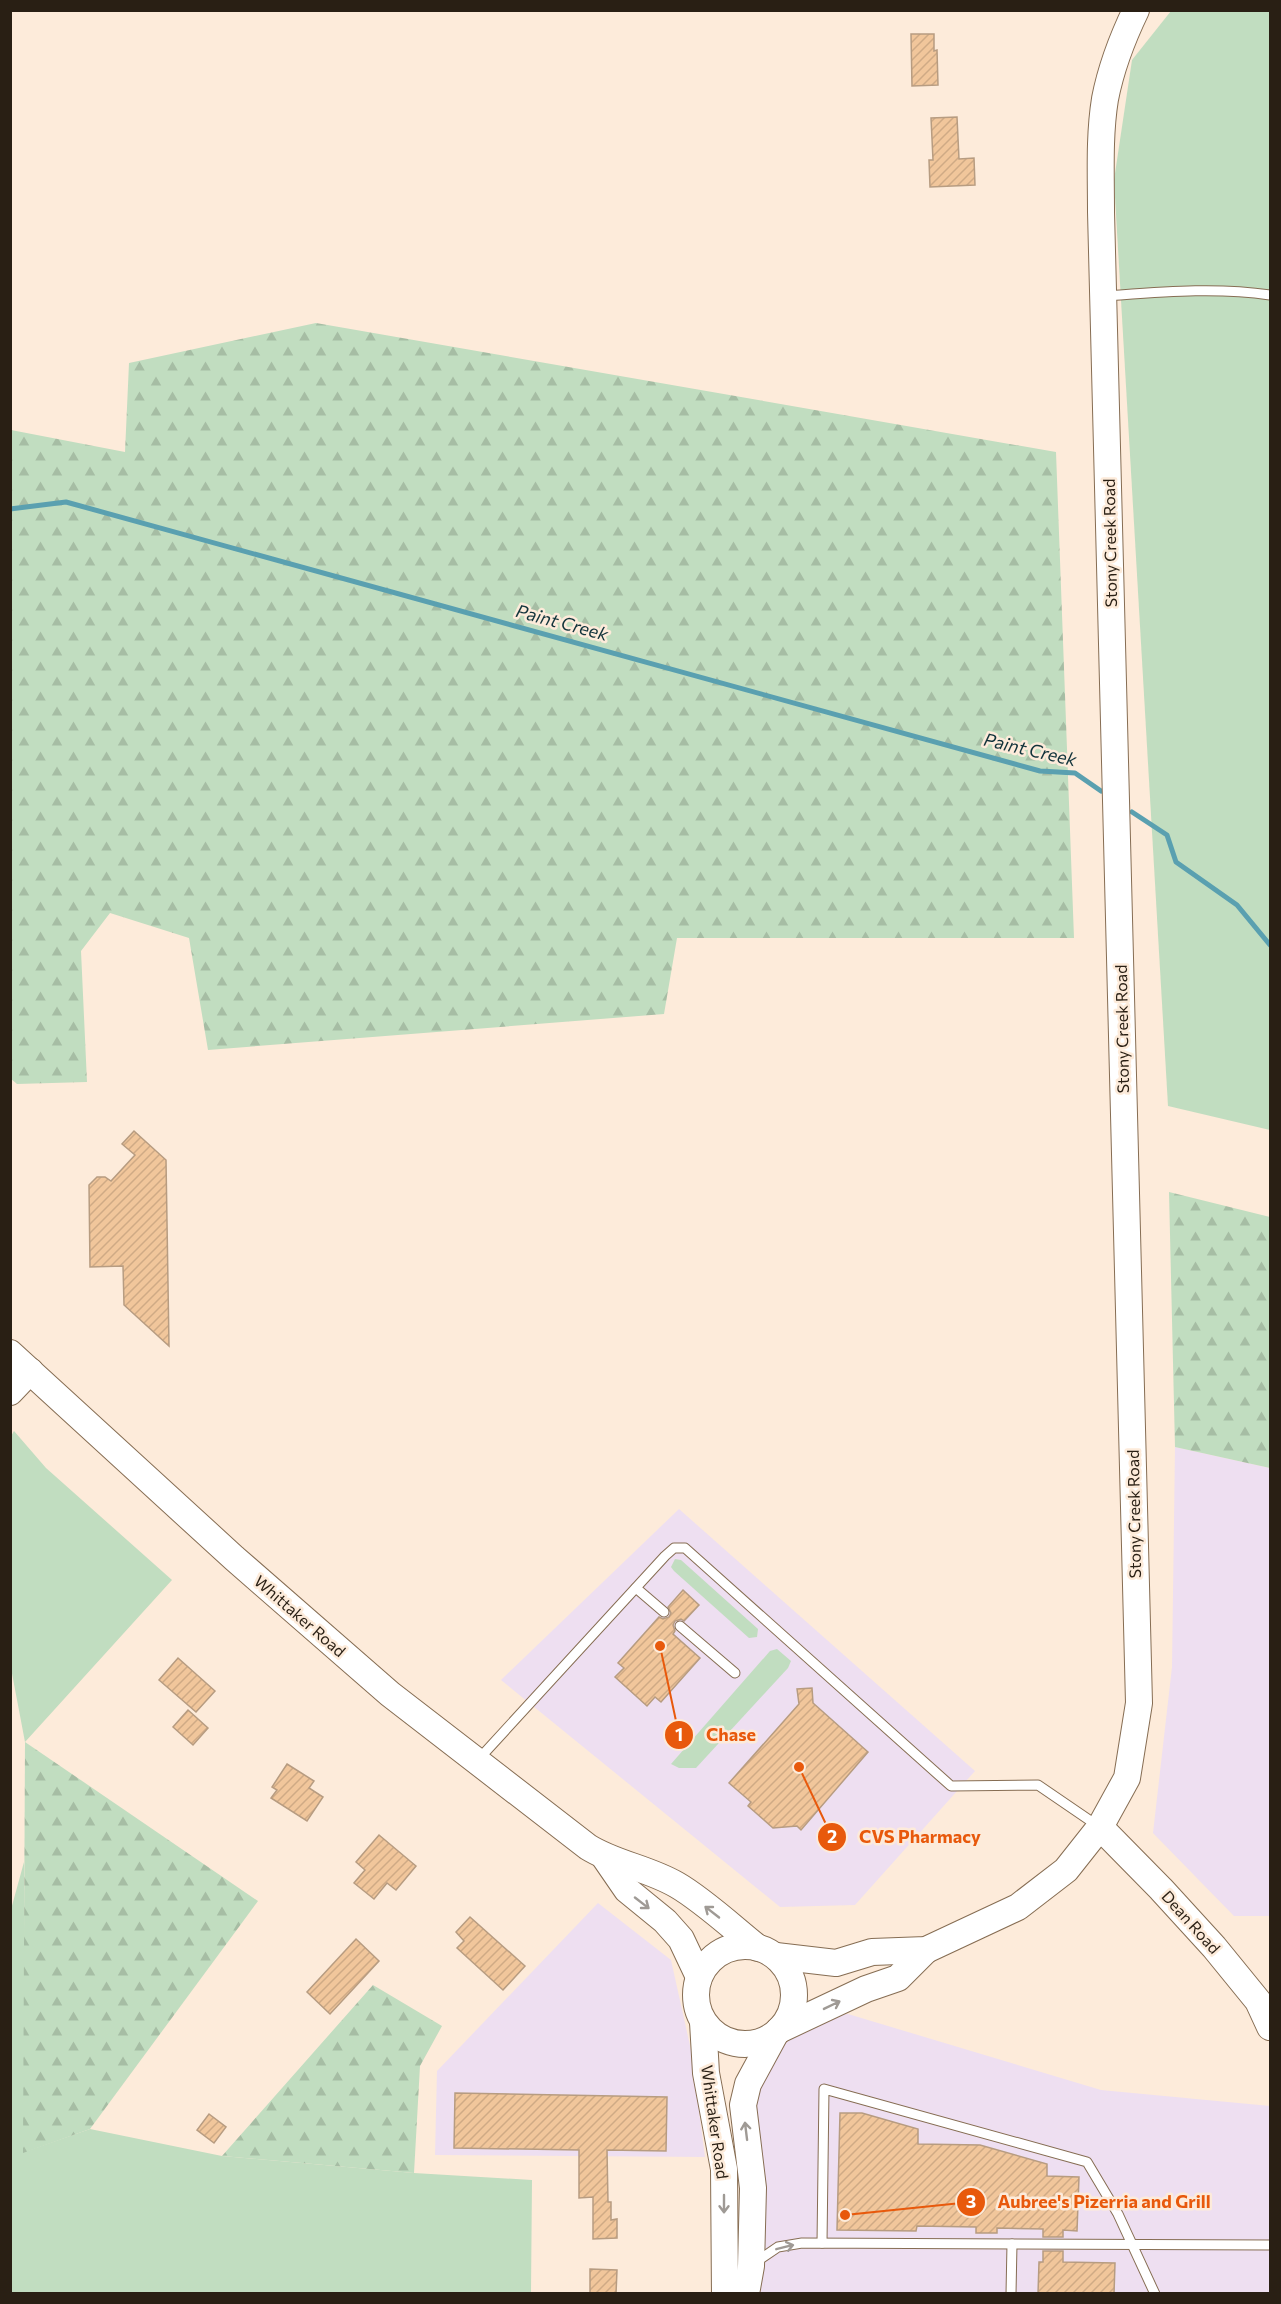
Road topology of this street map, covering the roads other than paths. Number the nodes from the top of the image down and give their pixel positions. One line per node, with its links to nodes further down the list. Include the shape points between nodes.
1 (1136, 10): 3 (main road, Stony Creek Road, via 1119,47 1105,99 1101,153)
2 (1270, 295): 3 (lane, via 1192,290)
3 (1104, 297): 12 (main road, Stony Creek Road, via 1139,1703 1127,1778)
4 (10, 1353): 5 (main road, Whittaker Road)
5 (30, 1371): 6 (main road); 11 (main road, Whittaker Road, via 286,1604)
6 (10, 1392)
7 (636, 1588): 8 (lane); 11 (lane); 12 (lane, via 674,1548 685,1548 951,1786 1038,1785)
8 (664, 1612)
9 (680, 1626): 10 (lane)
10 (735, 1673)
11 (476, 1762): 13 (main road, Whittaker Road)
12 (1100, 1827): 14 (main road, Stony Creek Road, via 1066,1870 1018,1907); 18 (main road, Dean Road, via 1214,1947 1258,2001)
13 (605, 1858): 15 (main road, Whittaker Road, one-way to 13, via 677,1885 639,1867); 16 (main road, Whittaker Road, one-way to 16, via 627,1890 681,1939)
14 (926, 1950): 15 (main road, Stony Creek Road, via 872,1952 836,1963); 19 (main road, Stony Creek Road, one-way to 14, via 866,1989 898,1978)
15 (767, 1952): 16 (main road, via 733,1948 716,1955); 19 (main road, via 790,1973 795,1994 790,2016)
16 (699, 1977): 17 (main road, via 696,2002)
17 (703, 2022): 19 (main road, via 723,2040 747,2044); 25 (main road, Whittaker Road, one-way to 25, via 706,2073 724,2169)
18 (1270, 2027)
19 (777, 2033): 24 (main road, Whittaker Road, one-way to 19, via 753,2188 743,2105 752,2076)
20 (822, 2243): 21 (lane); 22 (lane, via 824,2089 1087,2162 1118,2214); 24 (lane, one-way to 20, via 778,2247)
21 (1012, 2244): 22 (lane); 27 (lane)
22 (1130, 2244): 23 (lane); 28 (lane)
23 (1270, 2245)
24 (752, 2266): 26 (main road, Whittaker Road)
25 (725, 2294)
26 (746, 2294)
27 (1011, 2294)
28 (1155, 2294)

